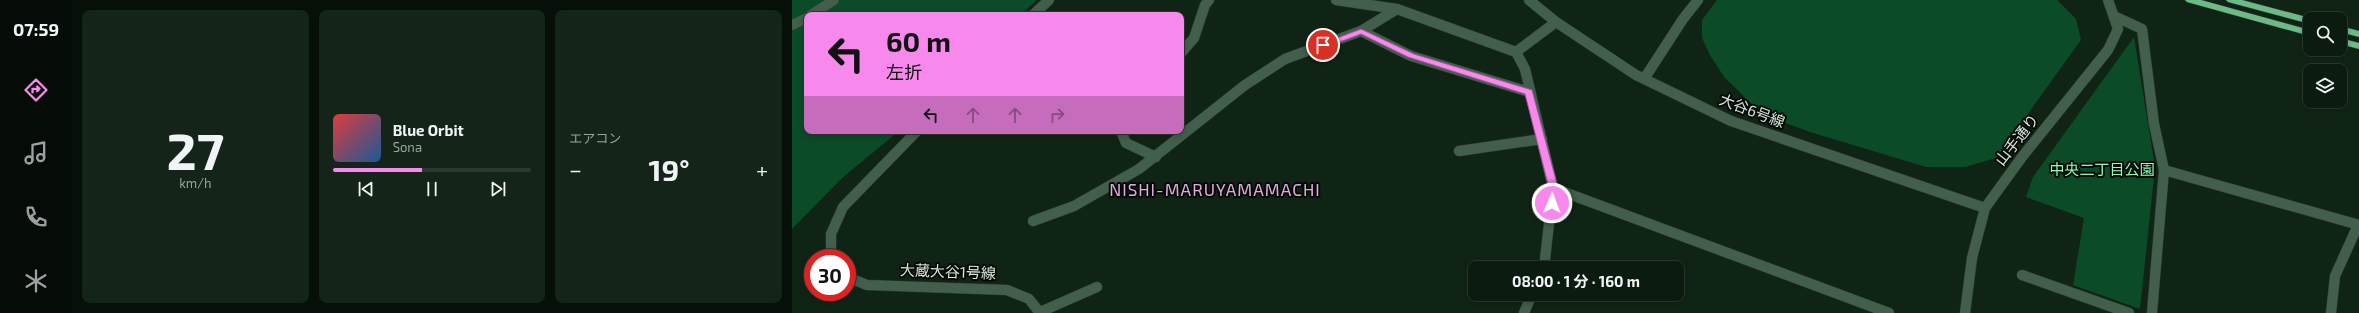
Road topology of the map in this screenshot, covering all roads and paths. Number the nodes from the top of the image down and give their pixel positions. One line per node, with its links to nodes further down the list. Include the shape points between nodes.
1 (834, 0): 11 (street)
2 (1049, 0): 12 (street)
3 (1209, 0): 24 (street, via 1194,38)
4 (1336, 0): 10 (street)
5 (1529, 0): 16 (street, 大谷6号線)
6 (1698, 0): 26 (street)
7 (2108, 0): 13 (street, 山手通り)
8 (2190, 0): 19 (highway)
9 (2231, 0): 15 (highway)
10 (1397, 9): 18 (street); 25 (street)
11 (816, 12)
12 (1036, 12)
13 (2114, 16): 33 (street, via 2142,30 2153,116); 35 (street, 山手通り, via 2118,29 2108,50 2022,157)
14 (804, 19): 17 (street)
15 (2303, 19)
16 (1556, 22): 25 (street); 26 (street, 大谷6号線)
17 (792, 25)
18 (1361, 31): 27 (street, via 1411,56); 32 (street, via 1285,59 1245,85)
19 (2303, 31)
20 (2347, 31): 21 (highway)
21 (2359, 34)
22 (2347, 43): 23 (highway)
23 (2359, 46)
24 (1184, 50)
25 (1516, 52): 27 (street, via 1524,69)
26 (1644, 79): 35 (street, 大谷6号線, via 1731,121)
27 (1529, 92): 30 (street)
28 (915, 134): 38 (street, via 843,207 831,234)
29 (1123, 134): 32 (street, via 1126,143)
30 (1542, 139): 31 (street); 34 (street)
31 (1460, 151)
32 (1156, 157): 36 (street, via 1074,206)
33 (2164, 170): 37 (street); 49 (street)
34 (1553, 188): 39 (street); 46 (street)
35 (1985, 208): 47 (street, 山手通り, via 1972,258)
36 (1033, 221)
37 (2359, 225): 50 (street, via 2335,276)
38 (831, 249)
39 (1545, 261)
40 (2022, 275): 48 (street)
41 (856, 281): 44 (street, 大蔵大谷1号線, via 867,285 1006,290 1029,299)
42 (1097, 287): 44 (street)
43 (1529, 301): 45 (street)
44 (1040, 313)
45 (1524, 313)
46 (1889, 313)
47 (1965, 313)
48 (2129, 313)
49 (2152, 313)
50 (2331, 313)

